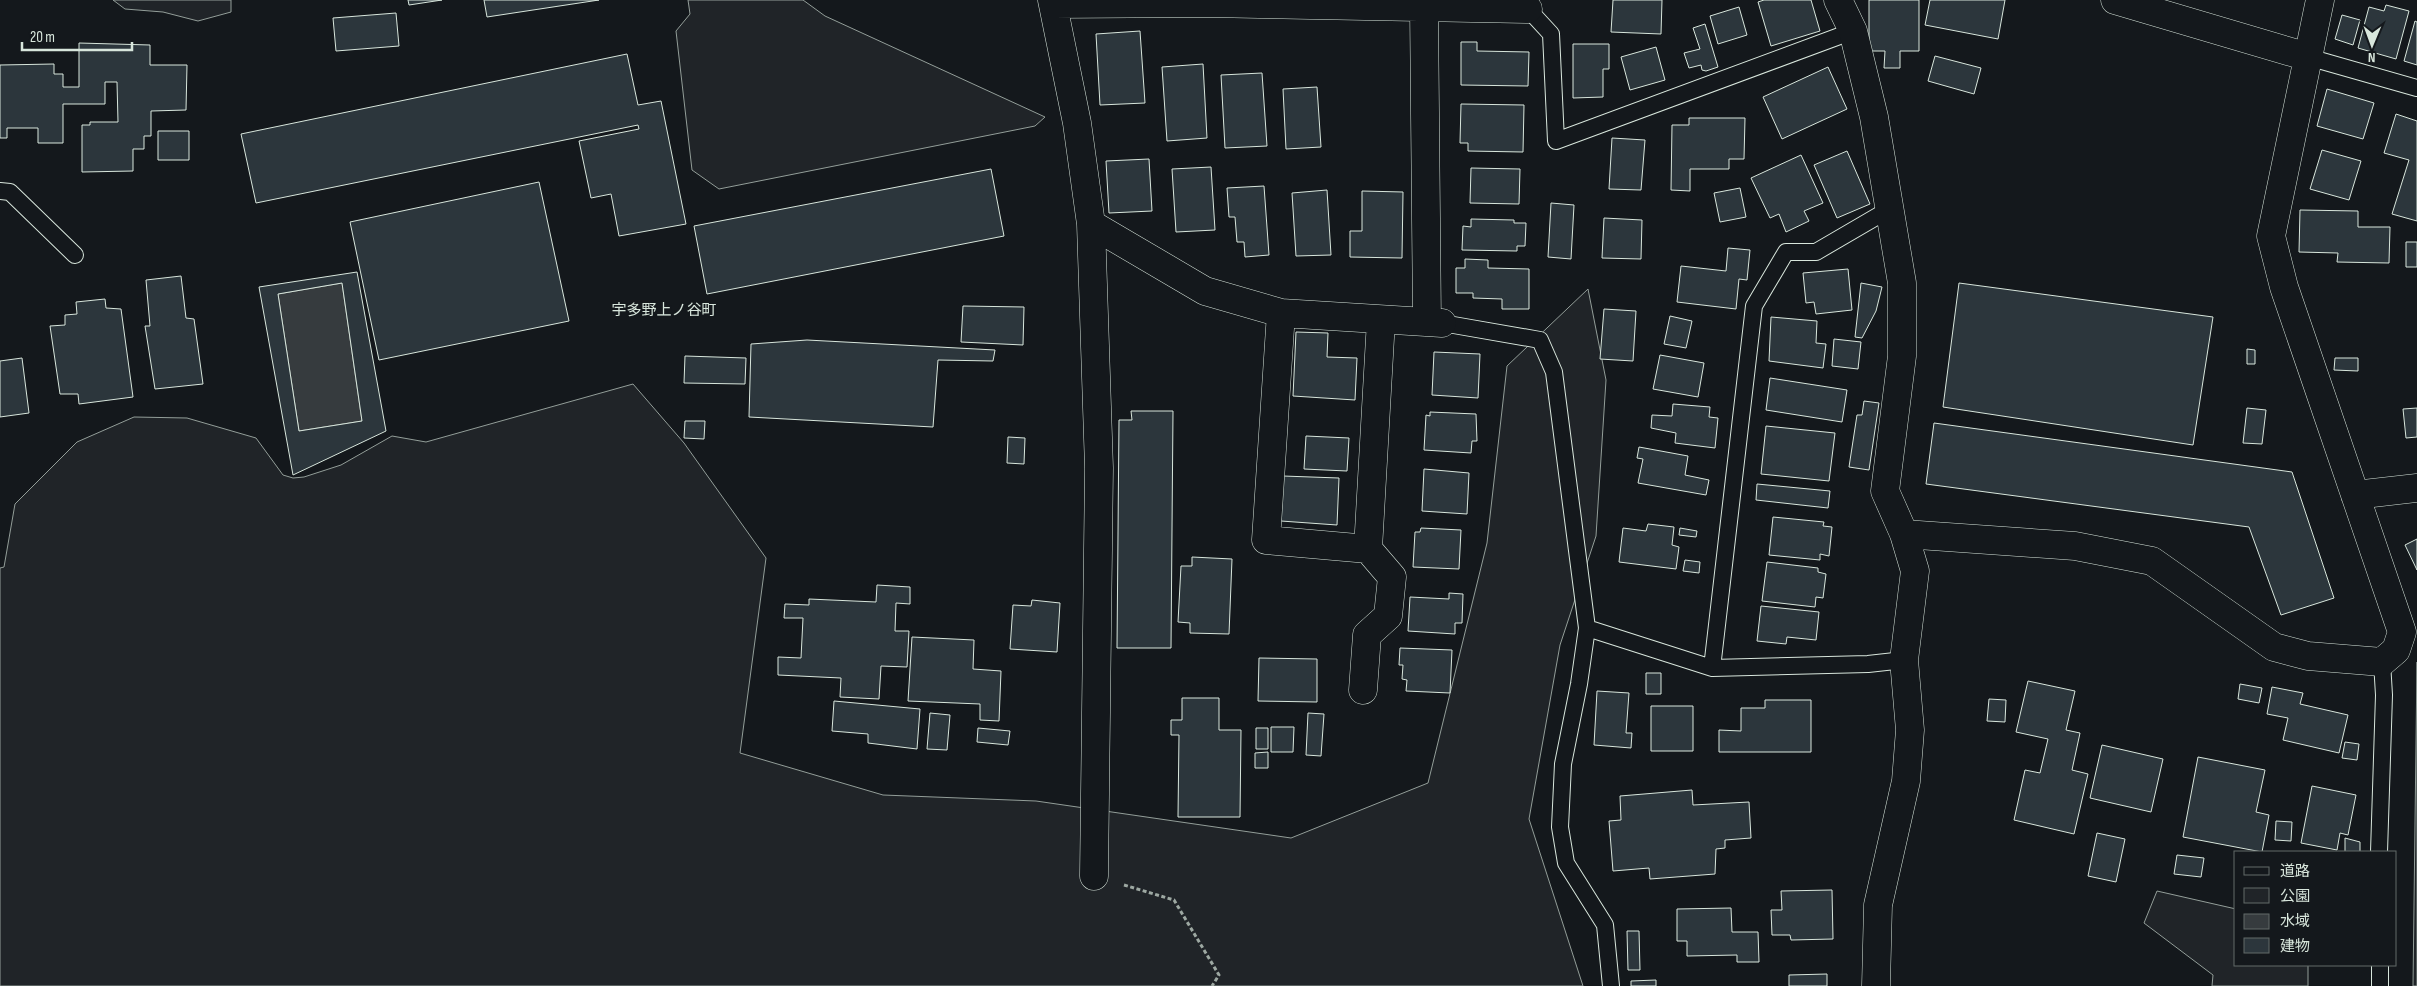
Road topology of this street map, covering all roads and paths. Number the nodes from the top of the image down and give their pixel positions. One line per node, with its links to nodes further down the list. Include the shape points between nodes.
1 (1838, 0): 7 (street)
2 (2115, 0): 8 (street)
3 (2320, 0): 8 (street)
4 (1053, 2): 5 (street); 12 (street, via 1077,123)
5 (1412, 5): 6 (street); 16 (street)
6 (1528, 9): 7 (lane, via 1550,34 1556,141)
7 (1853, 31): 11 (street, via 1874,118)
8 (2308, 57): 9 (lane); 18 (street, via 2271,236 2284,287)
9 (2417, 88)
10 (0, 191): 13 (lane, via 10,192)
11 (1888, 210): 19 (street, via 1902,283 1902,356 1885,491); 24 (lane, via 1816,252 1786,252 1754,306)
12 (1091, 224): 14 (street, via 1205,291); 27 (street, via 1098,468)
13 (75, 255)
14 (1281, 313): 15 (street); 20 (street, via 1266,540)
15 (1381, 320): 16 (street); 20 (street)
16 (1434, 322): 21 (lane, via 1540,340 1554,372)
17 (2417, 488): 18 (street)
18 (2355, 495): 23 (street, via 2402,632 2396,650)
19 (1904, 534): 22 (street, via 1915,571); 23 (street, via 2076,546 2152,561 2274,647 2308,656)
20 (1368, 549): 25 (street, via 1392,577 1388,616 1367,635)
21 (1587, 628): 24 (lane); 30 (lane, via 1563,764 1560,827 1566,863 1605,925)
22 (1904, 660): 24 (lane); 31 (street, via 1910,730 1906,781 1878,905)
23 (2382, 662): 26 (lane, via 2384,695)
24 (1712, 668)
25 (1363, 690)
26 (2379, 851)
27 (1094, 876): 29 (path, via 1174,900 1219,975)
28 (2380, 966): 32 (lane)
29 (1212, 986)
30 (1611, 986)
31 (1876, 986)
32 (2380, 986)

